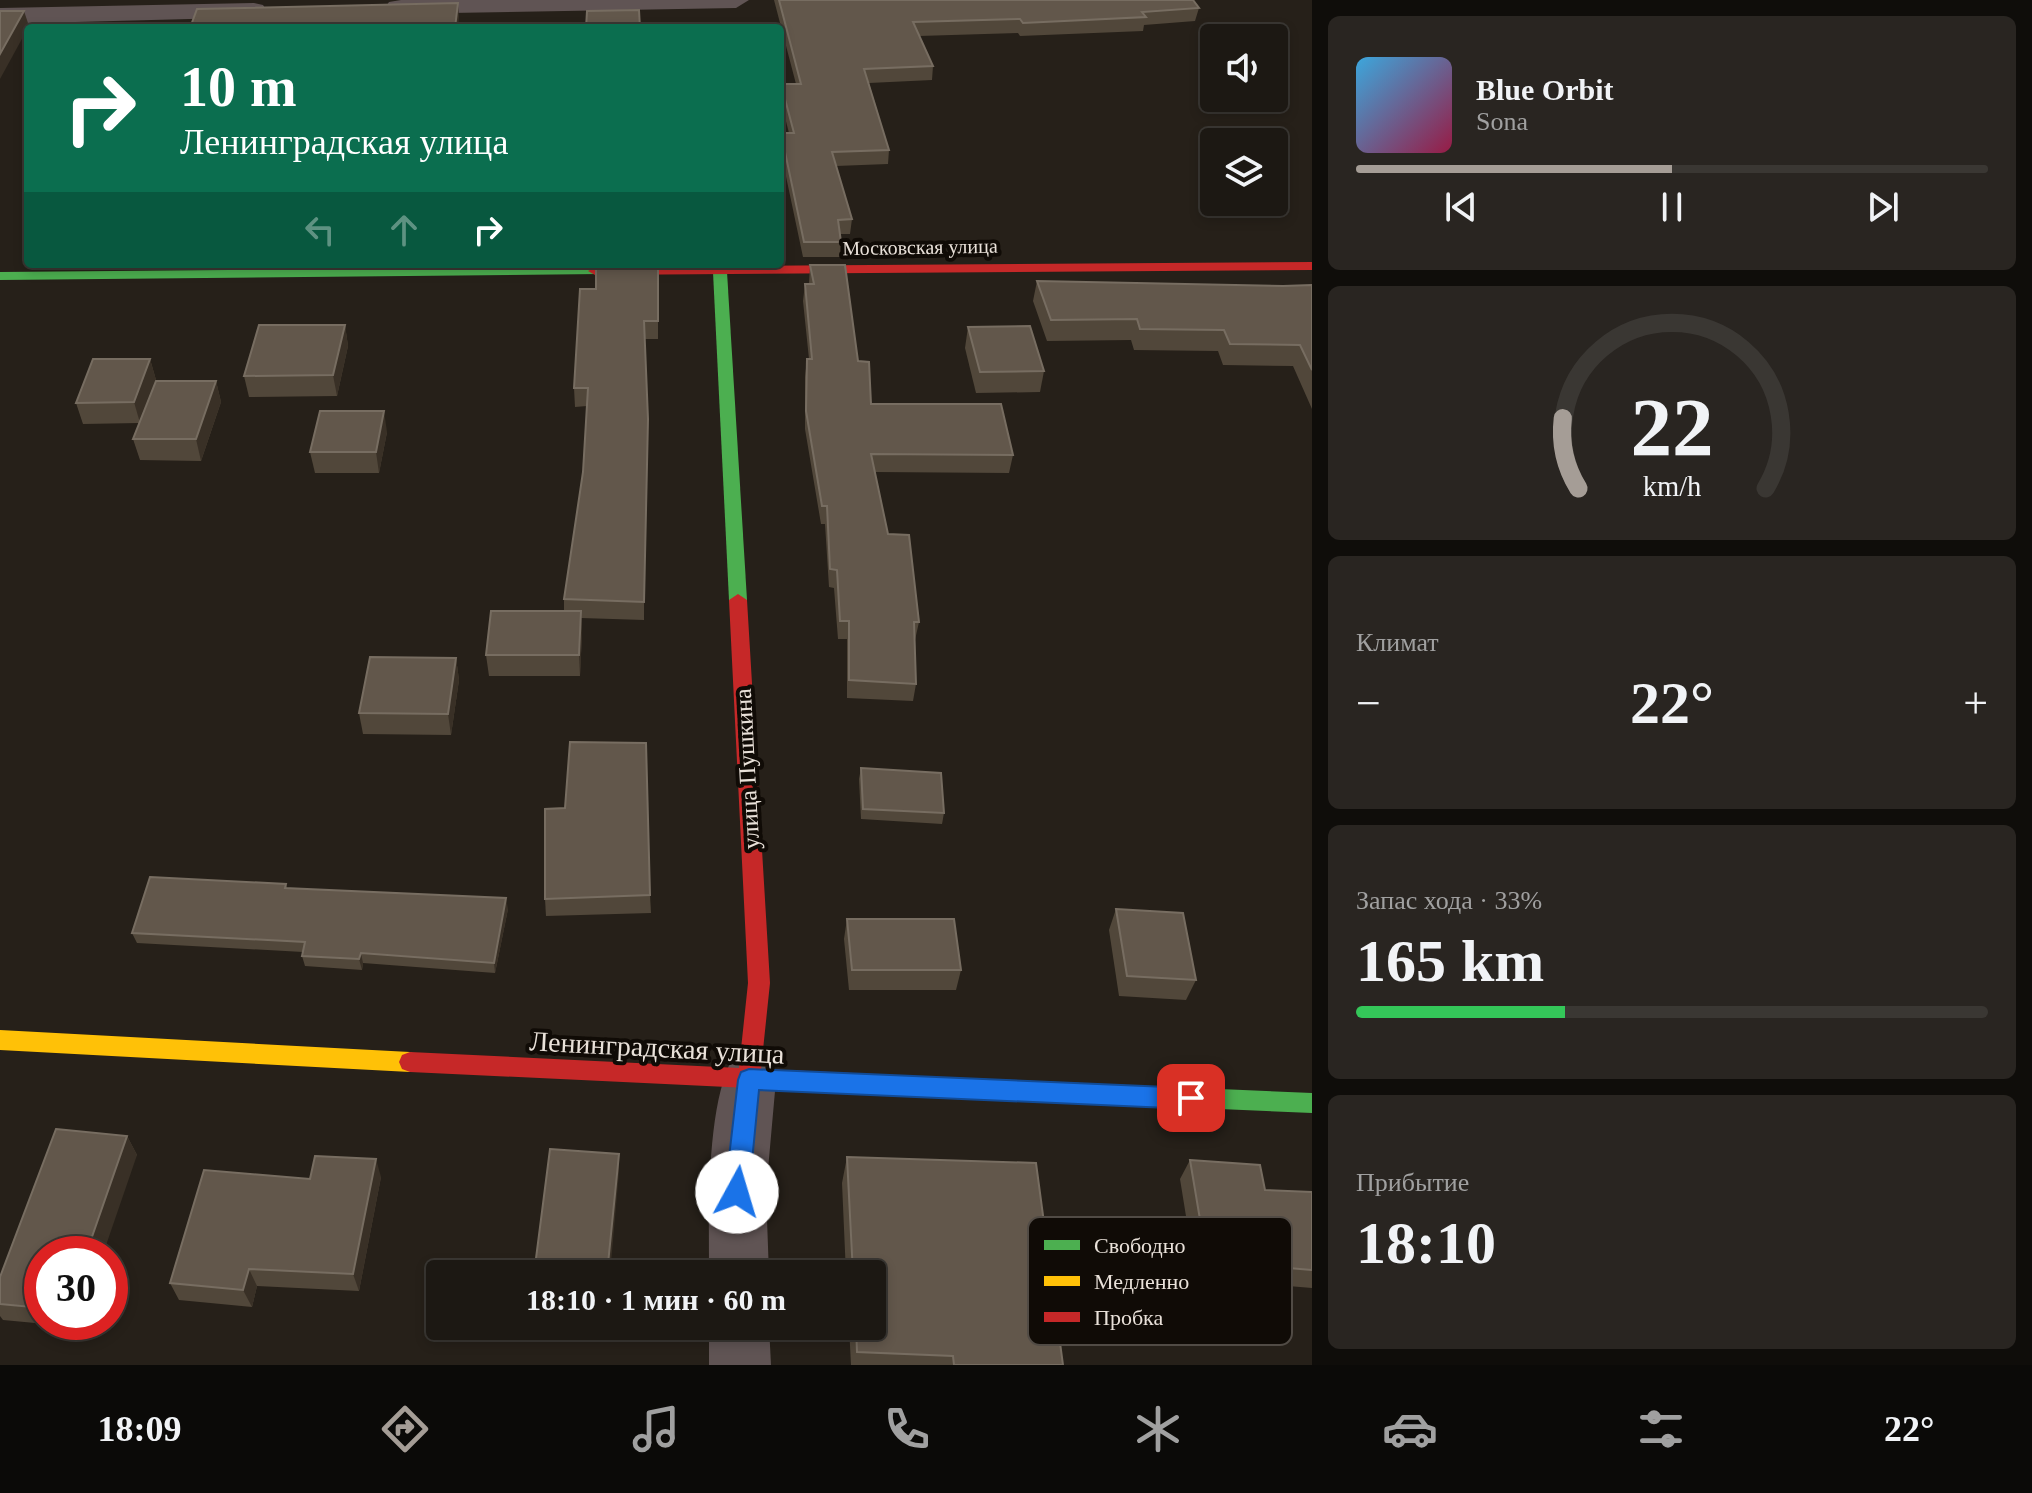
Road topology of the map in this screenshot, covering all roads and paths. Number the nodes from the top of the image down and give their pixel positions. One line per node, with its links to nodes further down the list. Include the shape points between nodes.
1 (717, 7): 2 (street)
2 (379, 8)
3 (284, 10): 4 (street)
4 (0, 16)
5 (1312, 266): 7 (street, Московская улица)
6 (720, 268): 8 (street, Московская улица); 10 (street, улица Пушкина, via 759,983)
7 (784, 268)
8 (0, 276)
9 (0, 1040): 10 (street, Ленинградская улица)
10 (749, 1080): 11 (street, Ленинградская улица); 12 (street, улица Пушкина, via 737,1192)
11 (1312, 1103)
12 (739, 1260)
13 (739, 1340): 14 (street)
14 (740, 1365)

